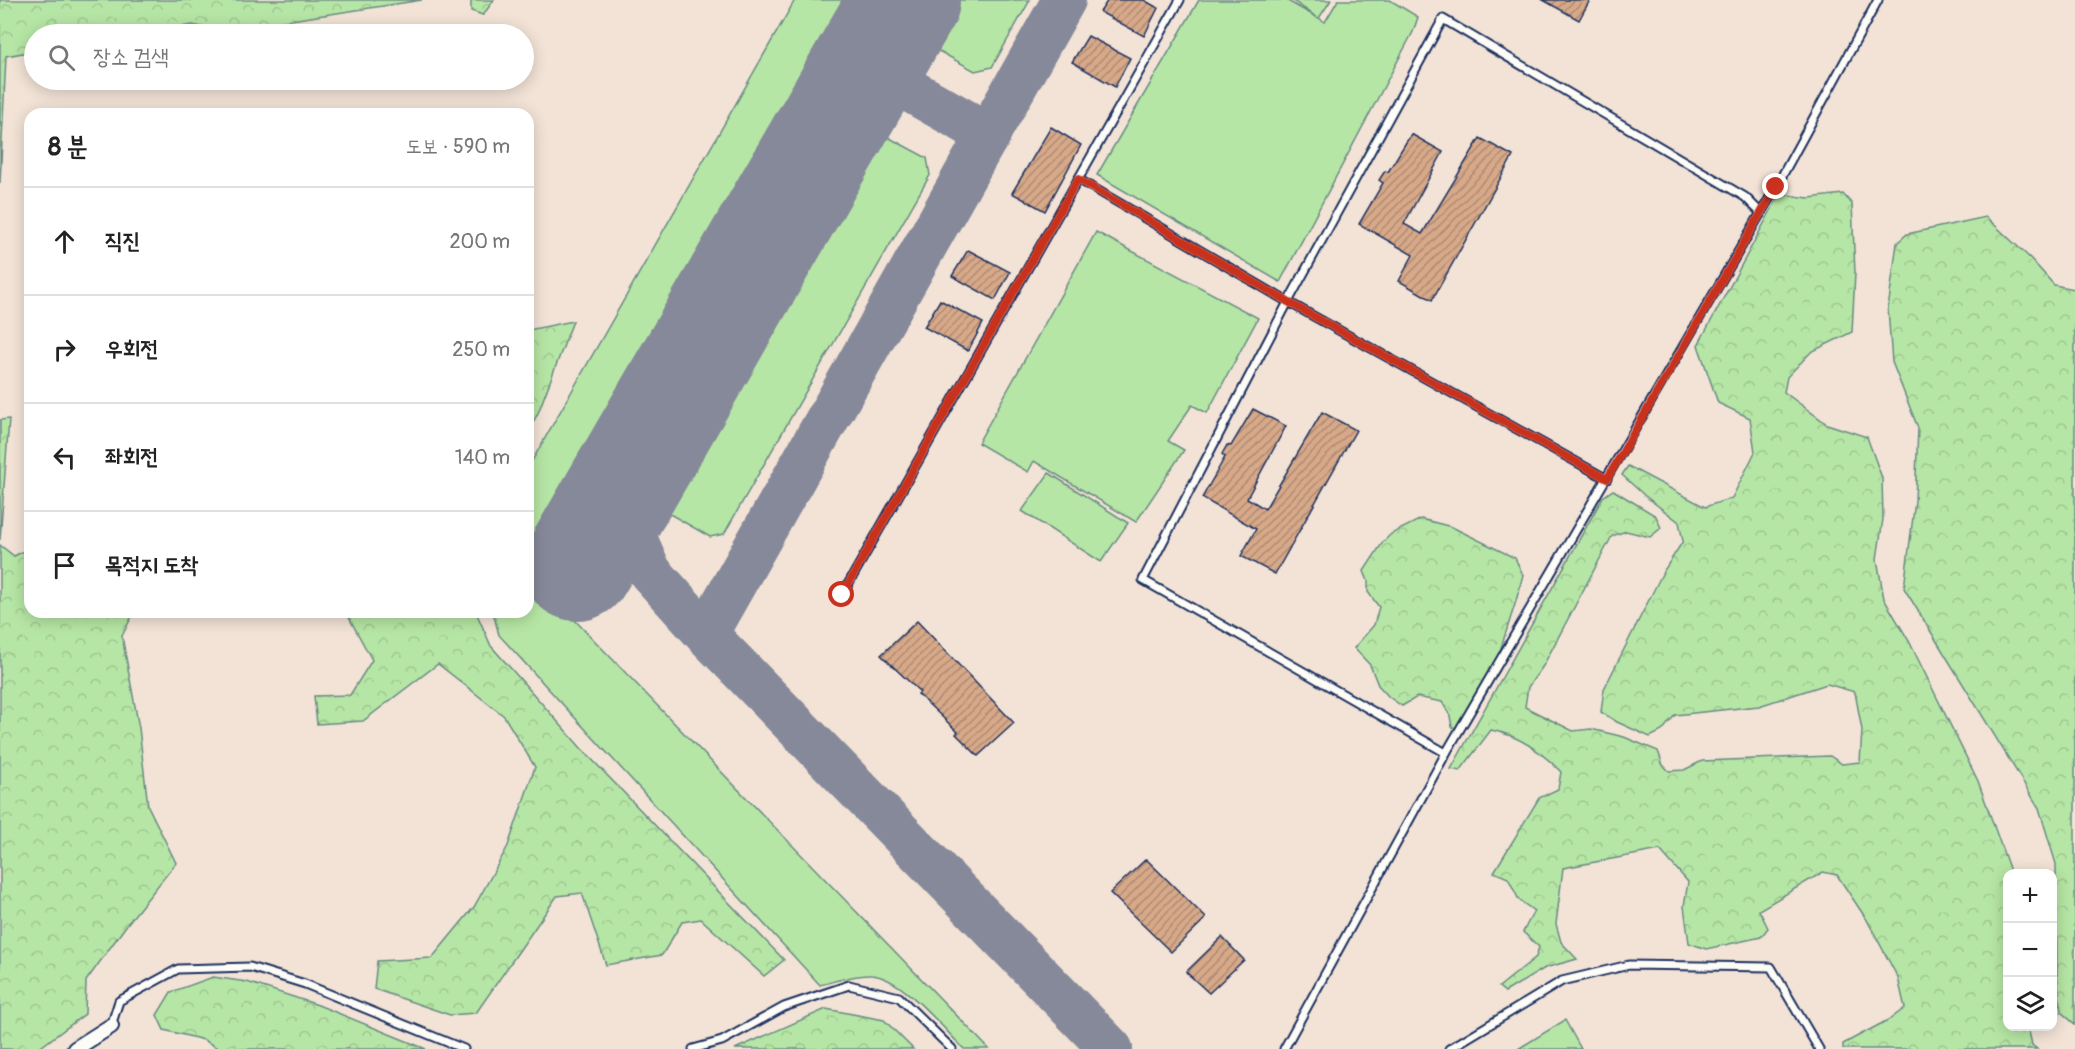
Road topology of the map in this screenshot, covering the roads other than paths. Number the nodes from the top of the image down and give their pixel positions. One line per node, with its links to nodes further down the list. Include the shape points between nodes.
1 (1180, 0): 3 (lane)
2 (1878, 0): 4 (lane)
3 (1078, 179): 5 (lane); 7 (lane)
4 (1761, 213): 5 (lane, via 1745,197 1443,19); 6 (lane)
5 (1288, 302): 6 (lane); 8 (lane, via 1143,580)
6 (1607, 479): 8 (lane)
7 (842, 595)
8 (1446, 753): 14 (lane)
9 (111, 1026): 10 (street); 11 (lane, via 119,1001 178,969 250,968 305,984)
10 (75, 1049)
11 (464, 1049)
12 (693, 1049): 13 (lane, via 722,1041 784,1007 849,985 899,997)
13 (952, 1049)
14 (1284, 1049)
15 (1449, 1049): 16 (lane, via 1562,981 1629,965 1772,967)
16 (1820, 1049)

